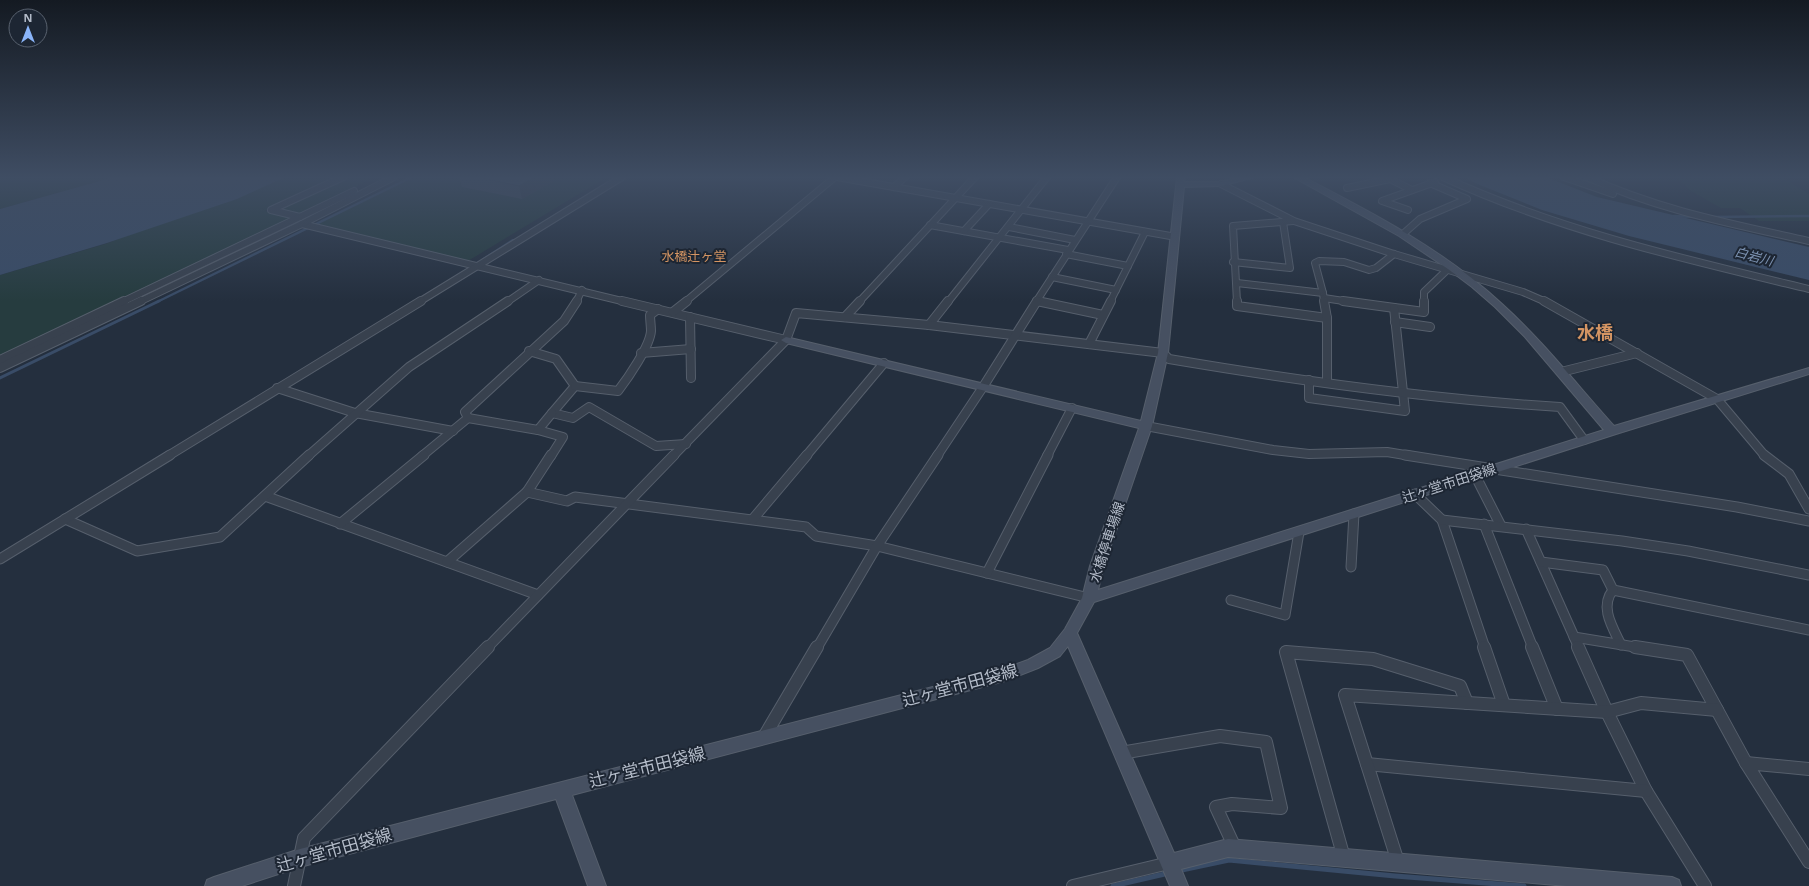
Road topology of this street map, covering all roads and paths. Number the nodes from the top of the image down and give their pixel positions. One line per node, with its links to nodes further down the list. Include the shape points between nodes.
1 (296, 218): 18 (street)
2 (304, 218): 18 (street)
3 (305, 218): 18 (street)
4 (545, 218): 34 (street)
5 (555, 218): 35 (street)
6 (786, 218): 49 (street)
7 (936, 218): 22 (street)
8 (976, 218): 24 (street)
9 (1016, 218): 23 (street)
10 (1072, 218): 19 (street)
11 (1089, 218): 19 (street)
12 (1178, 218): 28 (main road, 水橋停車場線)
13 (1289, 218): 20 (street)
14 (1376, 218): 26 (main road)
15 (1422, 218): 26 (street)
16 (1547, 218): 42 (street, via 1634,246)
17 (1711, 218): 30 (street)
18 (301, 220): 34 (street); 65 (street); 67 (street)
19 (1087, 221): 25 (street); 29 (street)
20 (1294, 221): 21 (street); 32 (street)
21 (1283, 222): 33 (street, via 1233,226); 33 (street, via 1290,268)
22 (930, 225): 24 (street); 52 (street)
23 (1009, 227): 27 (street); 29 (street)
24 (964, 231): 27 (street)
25 (1145, 232): 28 (street); 36 (street)
26 (1403, 234): 38 (main road)
27 (1000, 237): 31 (street); 55 (street)
28 (1176, 237): 63 (main road, 水橋停車場線)
29 (1075, 240): 31 (street)
30 (1809, 241)
31 (1067, 252): 36 (street); 39 (street)
32 (1394, 254): 37 (street); 45 (street, via 1376,268 1369,270 1344,262 1315,263)
33 (1234, 262): 41 (street)
34 (470, 264): 35 (street)
35 (478, 266): 40 (street); 75 (street)
36 (1128, 266): 44 (street)
37 (1446, 270): 38 (street); 47 (street, via 1424,292 1424,312)
38 (1462, 275): 64 (street, via 1523,292 1545,301); 69 (main road, via 1518,324)
39 (1052, 277): 44 (street); 46 (street)
40 (539, 280): 43 (street); 79 (street, via 408,367)
41 (1237, 283): 45 (street); 53 (street, via 1237,306)
42 (1809, 289)
43 (582, 290): 48 (street); 61 (street, via 564,321)
44 (1116, 290): 50 (street)
45 (1323, 296): 47 (street); 53 (street)
46 (1037, 301): 50 (street); 57 (street)
47 (1394, 308): 54 (street)
48 (658, 309): 49 (street); 62 (street, via 650,315 651,332)
49 (673, 312): 51 (street)
50 (1103, 315): 59 (street)
51 (690, 317): 58 (street); 60 (street)
52 (846, 317): 55 (street); 58 (street, via 796,313)
53 (1327, 318): 72 (street)
54 (1395, 322): 56 (street); 76 (street)
55 (929, 325): 57 (street)
56 (1430, 327)
57 (1016, 335): 59 (street); 74 (street)
58 (786, 340): 66 (main road); 87 (street)
59 (1089, 344): 63 (street)
60 (691, 349): 62 (street); 70 (street)
61 (529, 351): 73 (street, via 556,359); 81 (street, via 465,412)
62 (641, 353): 73 (street, via 618,391)
63 (1163, 353): 71 (street, via 1170,359); 82 (main road, 水橋停車場線)
64 (1637, 353): 69 (street); 77 (street)
65 (0, 360)
66 (884, 363): 74 (main road); 97 (street)
67 (0, 368)
68 (1809, 371): 77 (main road, 辻ヶ堂市田袋線)
69 (1561, 372): 85 (main road)
70 (691, 378)
71 (1309, 380): 72 (street); 76 (street, via 1309,398 1405,411)
72 (1327, 383): 76 (street)
73 (574, 386): 80 (street)
74 (983, 387): 78 (main road); 105 (street)
75 (277, 388): 79 (street); 96 (street)
76 (1404, 394): 86 (street, via 1485,403 1560,407)
77 (1717, 399): 85 (main road, 辻ヶ堂市田袋線); 94 (street, via 1768,459 1789,474)
78 (1072, 408): 82 (main road); 110 (street)
79 (355, 413): 84 (street); 92 (street)
80 (552, 414): 83 (street); 87 (street, via 573,418 589,406 656,446)
81 (468, 418): 83 (street); 84 (street)
82 (1146, 426): 88 (street, via 1273,450 1309,454 1387,452); 114 (main road, 水橋停車場線, via 1097,566)
83 (538, 430): 90 (street, via 563,437)
84 (453, 431): 100 (street)
85 (1612, 431): 86 (main road, 辻ヶ堂市田袋線)
86 (1584, 440): 88 (main road, 辻ヶ堂市田袋線)
87 (686, 444): 93 (street)
88 (1494, 469): 89 (main road, 辻ヶ堂市田袋線); 99 (street, via 1737,507)
89 (1475, 475): 91 (main road, 辻ヶ堂市田袋線); 102 (street)
90 (527, 492): 93 (street, via 567,501 576,497); 107 (street)
91 (1415, 494): 95 (main road, 辻ヶ堂市田袋線); 98 (street)
92 (265, 496): 96 (street, via 220,537 137,550); 100 (street)
93 (628, 504): 97 (street); 113 (street)
94 (1809, 509)
95 (1354, 514): 104 (main road, 辻ヶ堂市田袋線); 109 (street)
96 (65, 519): 106 (street)
97 (753, 519): 105 (street, via 806,527 816,536)
98 (1442, 520): 101 (street); 121 (street)
99 (1809, 521)
100 (340, 524): 107 (street)
101 (1484, 524): 102 (street); 122 (street)
102 (1501, 526): 103 (street)
103 (1526, 529): 108 (street); 111 (street, via 1688,551)
104 (1298, 532): 114 (main road, 辻ヶ堂市田袋線); 115 (street, via 1285,615)
105 (877, 546): 110 (street); 125 (street)
106 (0, 559)
107 (447, 562): 113 (street)
108 (1541, 562): 112 (street, via 1603,570); 118 (street)
109 (1351, 567)
110 (987, 573): 114 (street)
111 (1809, 574)
112 (1614, 590): 116 (street); 119 (street, via 1608,596 1607,614)
113 (538, 595): 134 (street, via 304,838)
114 (1089, 598): 117 (main road, 水橋停車場線)
115 (1231, 600)
116 (1809, 630)
117 (1070, 633): 125 (main road, 辻ヶ堂市田袋線, via 1055,652 1005,675); 126 (main road)
118 (1574, 637): 119 (street); 124 (street)
119 (1621, 644): 123 (street, via 1687,655)
120 (1467, 703): 121 (street); 128 (street, via 1345,695); 135 (street, via 1460,686 1373,659 1286,652)
121 (1504, 706): 122 (street)
122 (1557, 709): 124 (street)
123 (1717, 710): 124 (street, via 1641,704); 127 (street)
124 (1607, 712): 131 (street)
125 (764, 738): 130 (main road, 辻ヶ堂市田袋線)
126 (1122, 753): 132 (street, via 1220,736 1266,742 1281,808 1232,804 1216,807); 138 (main road)
127 (1746, 763): 129 (street); 133 (street)
128 (1367, 764): 131 (street); 136 (street)
129 (1809, 769)
130 (561, 789): 134 (main road, 辻ヶ堂市田袋線); 141 (main road)
131 (1646, 791): 145 (street)
132 (1235, 849): 135 (main road); 138 (main road, via 1228,848)
133 (1805, 849): 137 (street)
134 (300, 858): 139 (main road, 辻ヶ堂市田袋線); 140 (street)
135 (1344, 858): 136 (main road)
136 (1398, 862): 144 (main road)
137 (1809, 862)
138 (1169, 863): 142 (street); 143 (main road)
139 (214, 886)
140 (294, 886)
141 (597, 886)
142 (1073, 886)
143 (1179, 886)
144 (1672, 886)
145 (1705, 886)

